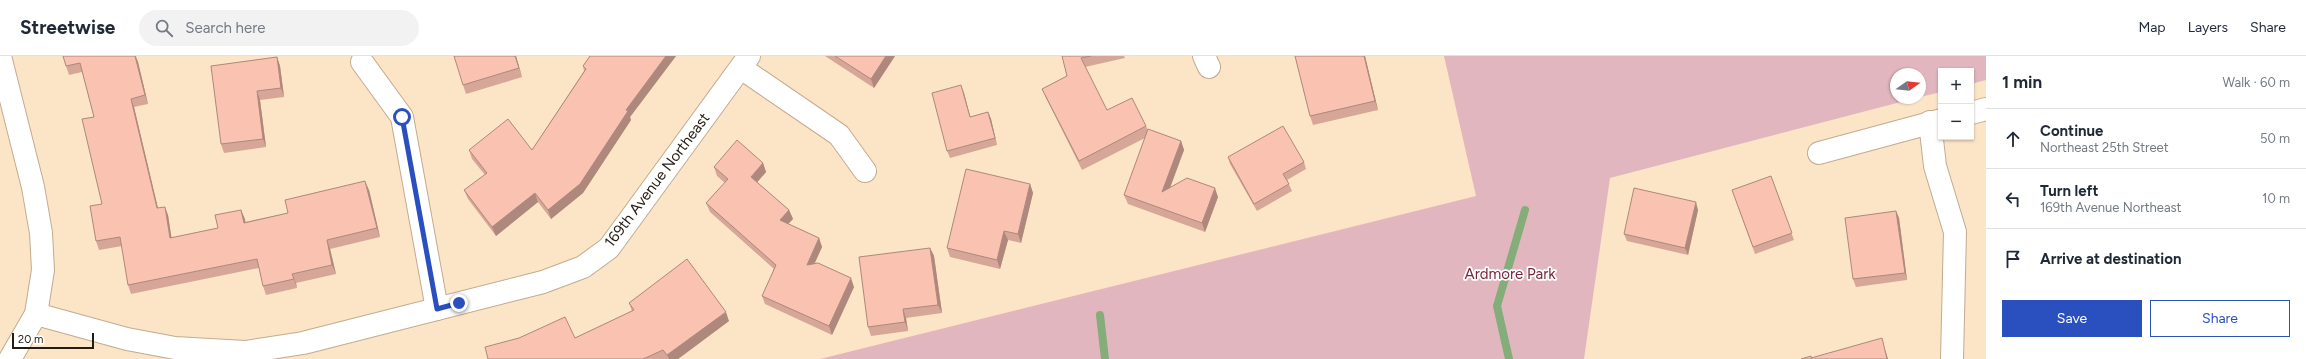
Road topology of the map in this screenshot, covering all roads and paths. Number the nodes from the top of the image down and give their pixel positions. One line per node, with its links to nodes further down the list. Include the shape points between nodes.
1 (0, 56): 10 (street, via 33,187 41,233 43,270)
2 (362, 62): 9 (street, via 402,117)
3 (745, 62): 8 (street, via 839,135); 9 (street, 169th Avenue Northeast, via 609,248 583,267 543,282)
4 (1986, 109): 5 (street)
5 (1974, 111)
6 (1936, 121): 7 (street); 12 (street, via 1935,166 1955,232)
7 (1819, 154)
8 (865, 170)
9 (437, 309): 10 (street, 169th Avenue Northeast, via 303,343 245,352 175,348 141,342)
10 (36, 314): 11 (street)
11 (10, 359)
12 (1952, 359)

